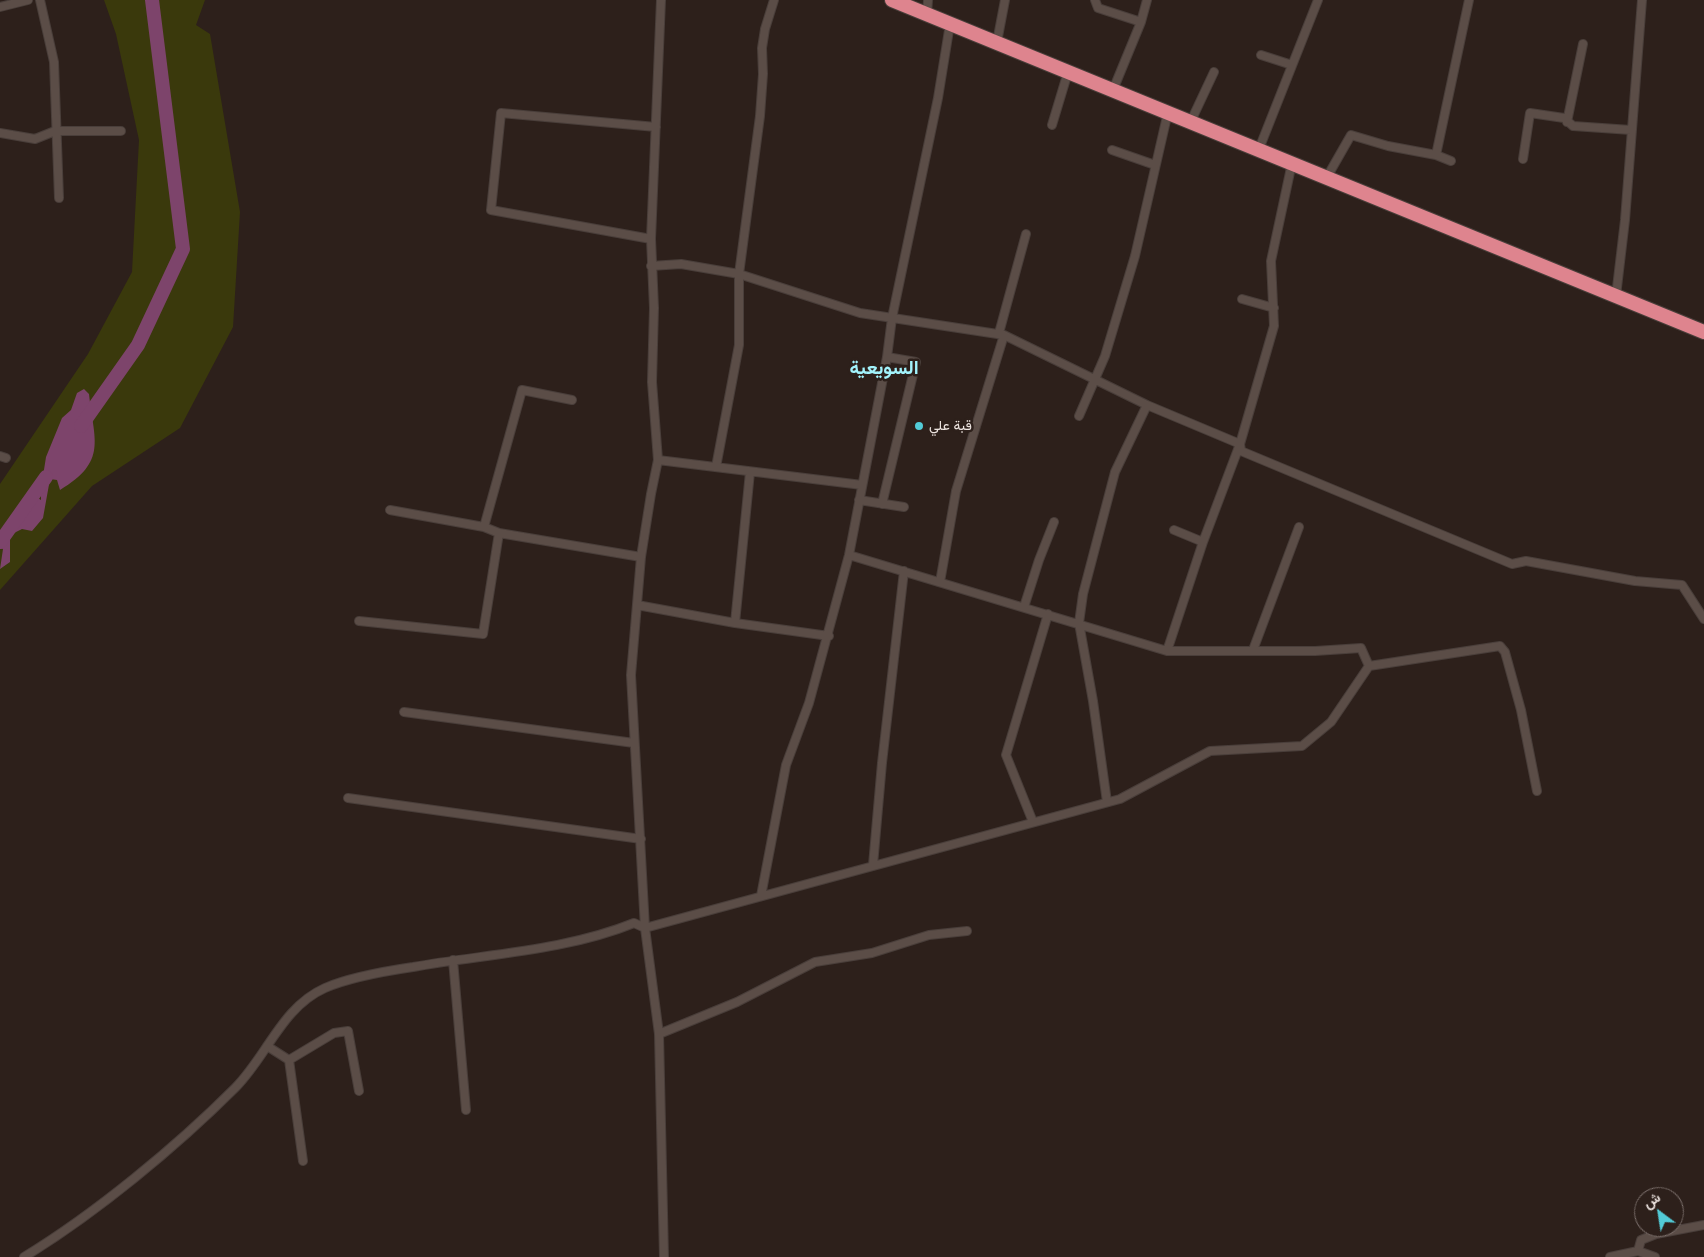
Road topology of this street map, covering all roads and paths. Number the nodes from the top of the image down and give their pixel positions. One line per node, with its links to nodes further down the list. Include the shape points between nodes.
1 (28, 0): 13 (street)
2 (40, 0): 30 (street, via 54,62)
3 (661, 0): 28 (street)
4 (774, 0): 45 (street, via 762,48 764,74 760,116)
5 (892, 0): 14 (highway)
6 (928, 0): 14 (street)
7 (1005, 0): 17 (street)
8 (1095, 0): 15 (street, via 1098,8)
9 (1147, 0): 15 (street)
10 (1318, 0): 20 (street)
11 (1469, 0): 35 (street)
12 (1642, 0): 29 (street)
13 (0, 7)
14 (927, 14): 16 (highway)
15 (1141, 22): 23 (street)
16 (950, 24): 17 (highway); 49 (street, via 938,98)
17 (998, 42): 21 (highway)
18 (1583, 44): 26 (street)
19 (1261, 55): 20 (street)
20 (1292, 65): 33 (street)
21 (1068, 72): 23 (highway); 27 (street)
22 (1214, 72): 25 (street)
23 (1113, 90): 24 (highway)
24 (1168, 112): 25 (highway); 39 (street)
25 (1191, 121): 33 (highway)
26 (1567, 122): 29 (street, via 1573,126); 36 (street, via 1564,118 1530,113)
27 (1052, 125)
28 (656, 127): 43 (street); 43 (street, via 501,113 491,210)
29 (1631, 130): 46 (street)
30 (55, 131): 31 (street); 32 (street, via 36,139); 41 (street)
31 (121, 131)
32 (0, 134)
33 (1259, 149): 38 (highway)
34 (1112, 150): 39 (street)
35 (1436, 155): 37 (street); 40 (street, via 1351,135)
36 (1523, 159)
37 (1451, 161)
38 (1292, 163): 40 (highway); 48 (street, via 1271,260)
39 (1155, 165): 53 (street, via 1135,256 1105,356)
40 (1327, 178): 46 (highway)
41 (59, 198)
42 (1026, 234): 51 (street)
43 (651, 239): 44 (street)
44 (651, 266): 45 (street, via 681,264); 58 (street, via 654,308 652,382)
45 (739, 274): 49 (street, via 860,313); 59 (street, via 739,345)
46 (1616, 296): 50 (highway)
47 (1242, 298): 48 (street)
48 (1274, 308): 57 (street, via 1274,326)
49 (892, 318): 51 (street); 52 (street)
50 (1704, 332)
51 (1002, 334): 53 (street); 75 (street, via 956,491)
52 (887, 357): 61 (street); 63 (street, via 916,362)
53 (1094, 379): 55 (street); 56 (street)
54 (572, 400): 67 (street, via 522,390)
55 (1147, 405): 57 (street); 82 (street, via 1114,472 1083,594)
56 (1079, 416)
57 (1240, 444): 71 (street); 79 (street, via 1242,451 1512,564 1526,561 1682,585)
58 (658, 460): 59 (street); 73 (street)
59 (716, 467): 60 (street)
60 (750, 472): 61 (street); 81 (street)
61 (862, 485): 62 (street)
62 (859, 500): 63 (street); 72 (street)
63 (882, 504): 64 (street)
64 (904, 507)
65 (390, 510): 67 (street)
66 (1054, 522): 77 (street)
67 (484, 527): 70 (street)
68 (1299, 527): 84 (street)
69 (1174, 530): 71 (street)
70 (499, 533): 73 (street); 80 (street, via 483,634)
71 (1202, 542): 85 (street)
72 (849, 555): 74 (street); 83 (street)
73 (641, 557): 76 (street)
74 (904, 571): 75 (street); 94 (street)
75 (940, 582): 77 (street)
76 (637, 605): 81 (street); 88 (street, via 631,675)
77 (1024, 607): 78 (street)
78 (1048, 614): 82 (street); 92 (street, via 1006,755)
79 (1704, 619)
80 (359, 621)
81 (734, 623): 83 (street)
82 (1079, 623): 85 (street); 91 (street)
83 (829, 636): 95 (street, via 786,764)
84 (1253, 650): 85 (street); 86 (street, via 1361,648)
85 (1167, 651)
86 (1369, 666): 89 (street, via 1500,646 1505,652 1521,710); 91 (street, via 1331,722 1302,746 1210,752 1120,799)
87 (404, 712): 88 (street)
88 (634, 743): 93 (street)
89 (1537, 791)
90 (348, 798): 93 (street)
91 (1107, 802): 92 (street)
92 (1033, 822): 94 (street)
93 (641, 839): 96 (street)
94 (873, 865): 95 (street)
95 (761, 896): 96 (street)
96 (645, 928): 98 (street, via 634,922 613,931 561,944); 99 (street)
97 (967, 931): 99 (street, via 929,935 872,953 815,962 737,1002)
98 (453, 960): 100 (street, via 385,971 326,988 303,1001); 103 (street)
99 (659, 1034): 108 (street)
100 (267, 1046): 101 (street); 107 (street, via 248,1075 204,1119 114,1192)
101 (289, 1060): 102 (street, via 334,1033 348,1031); 104 (street)
102 (359, 1091)
103 (466, 1110)
104 (303, 1161)
105 (1704, 1225): 106 (street, via 1656,1234 1641,1240)
106 (1638, 1251): 109 (street); 110 (street)
107 (24, 1257)
108 (664, 1257)
109 (1610, 1257)
110 (1655, 1257)

